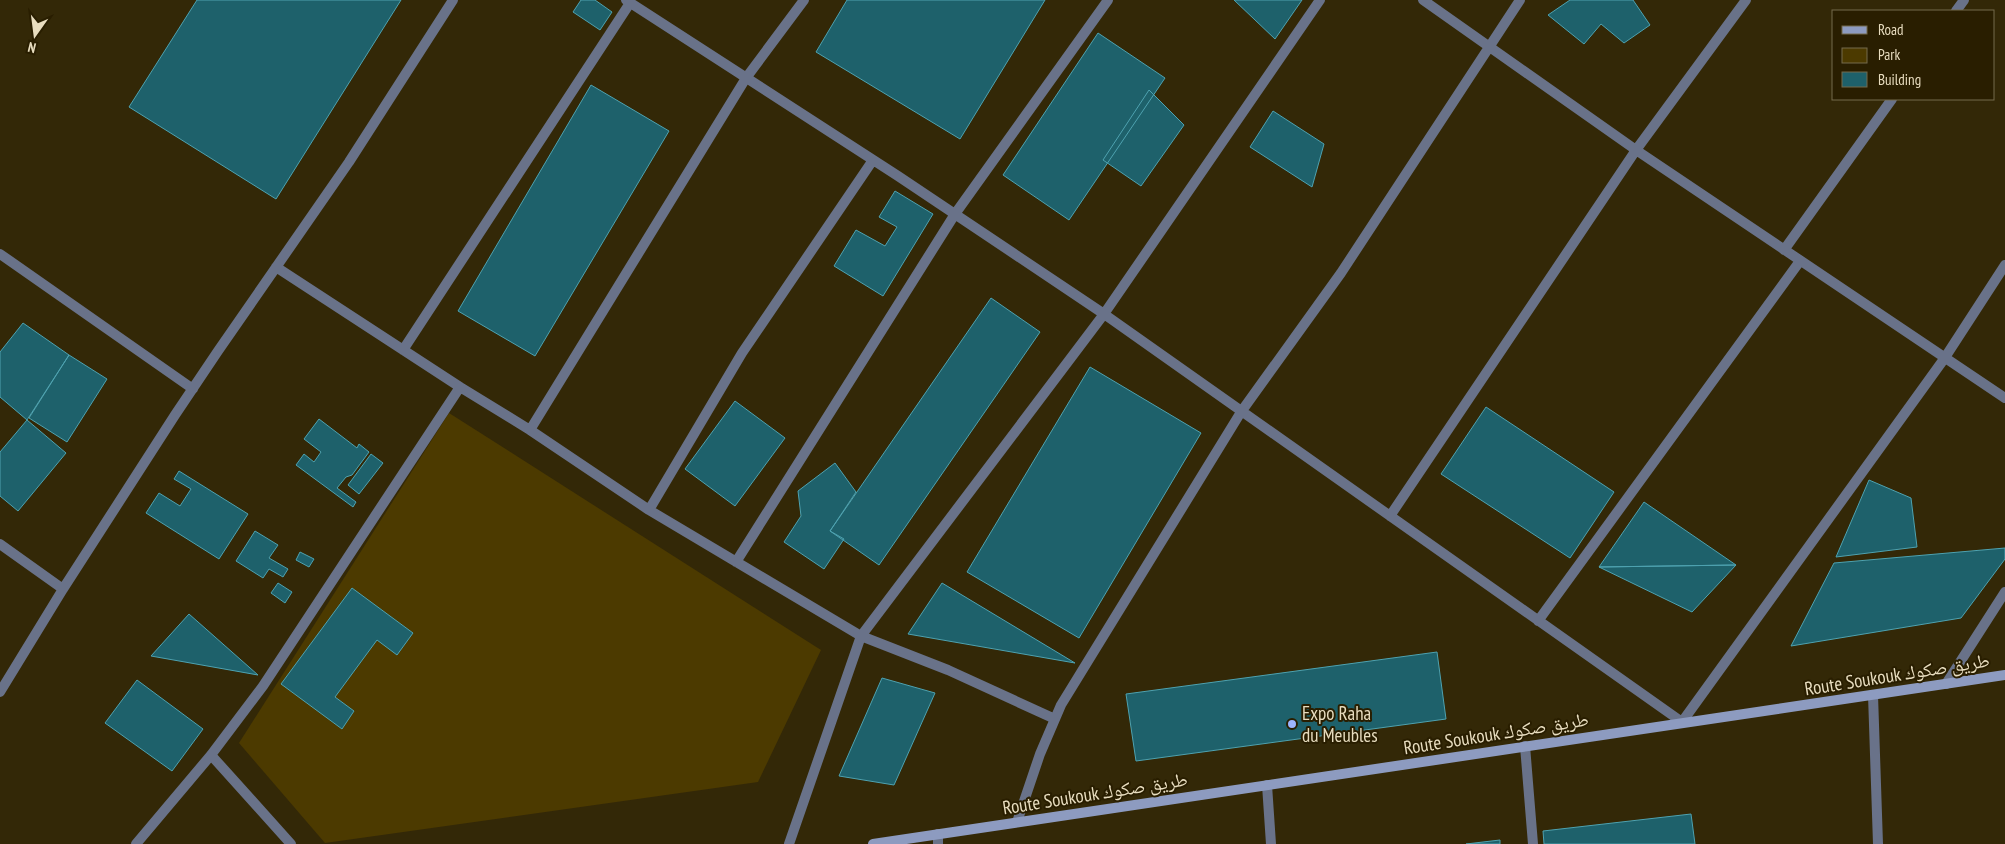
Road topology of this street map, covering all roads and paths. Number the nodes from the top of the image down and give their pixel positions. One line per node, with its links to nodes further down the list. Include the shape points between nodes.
1 (452, 0): 19 (street, via 349,162)
2 (804, 0): 10 (street)
3 (1108, 0): 14 (street)
4 (1320, 0): 20 (street)
5 (1423, 0): 9 (street)
6 (1520, 0): 9 (street)
7 (1746, 0): 12 (street)
8 (628, 2): 10 (street); 21 (street)
9 (1488, 46): 12 (street); 26 (street, via 1341,273)
10 (746, 78): 13 (street); 27 (street)
11 (1891, 100): 15 (street)
12 (1636, 150): 15 (street); 29 (street)
13 (874, 160): 14 (street); 28 (street, via 742,353)
14 (955, 214): 20 (street); 31 (street)
15 (1784, 250): 17 (street)
16 (0, 254): 24 (street)
17 (1800, 261): 22 (street); 34 (street)
18 (2005, 265): 22 (street)
19 (276, 267): 21 (street); 24 (street)
20 (1104, 314): 26 (street); 35 (street)
21 (403, 350): 23 (street)
22 (1944, 358): 25 (street); 41 (street)
23 (460, 387): 27 (street); 43 (street, via 263,686)
24 (193, 389): 32 (street)
25 (2005, 398)
26 (1241, 412): 29 (street); 40 (street)
27 (530, 430): 28 (street)
28 (649, 510): 31 (street)
29 (1390, 516): 34 (street)
30 (0, 544): 32 (street)
31 (736, 562): 35 (street)
32 (63, 589): 38 (street)
33 (2005, 592): 37 (street)
34 (1538, 621): 41 (street)
35 (861, 636): 40 (street, via 948,670); 49 (street)
36 (2005, 675): 37 (street, Route Soukouk طريق صكوك)
37 (1946, 684): 39 (street, Route Soukouk طريق صكوك)
38 (0, 692)
39 (1873, 695): 41 (street, Route Soukouk طريق صكوك); 53 (street)
40 (1055, 719): 45 (street)
41 (1682, 722): 42 (street, Route Soukouk طريق صكوك)
42 (1525, 746): 44 (street, Route Soukouk طريق صكوك); 52 (street)
43 (211, 755): 47 (street); 48 (street)
44 (1267, 785): 45 (street, Route Soukouk طريق صكوك); 51 (street)
45 (1017, 822): 46 (street, Route Soukouk طريق صكوك)
46 (938, 839): 50 (street, Route Soukouk طريق صكوك)
47 (136, 844)
48 (291, 844)
49 (789, 844)
50 (874, 844)
51 (1271, 844)
52 (1533, 844)
53 (1878, 844)

